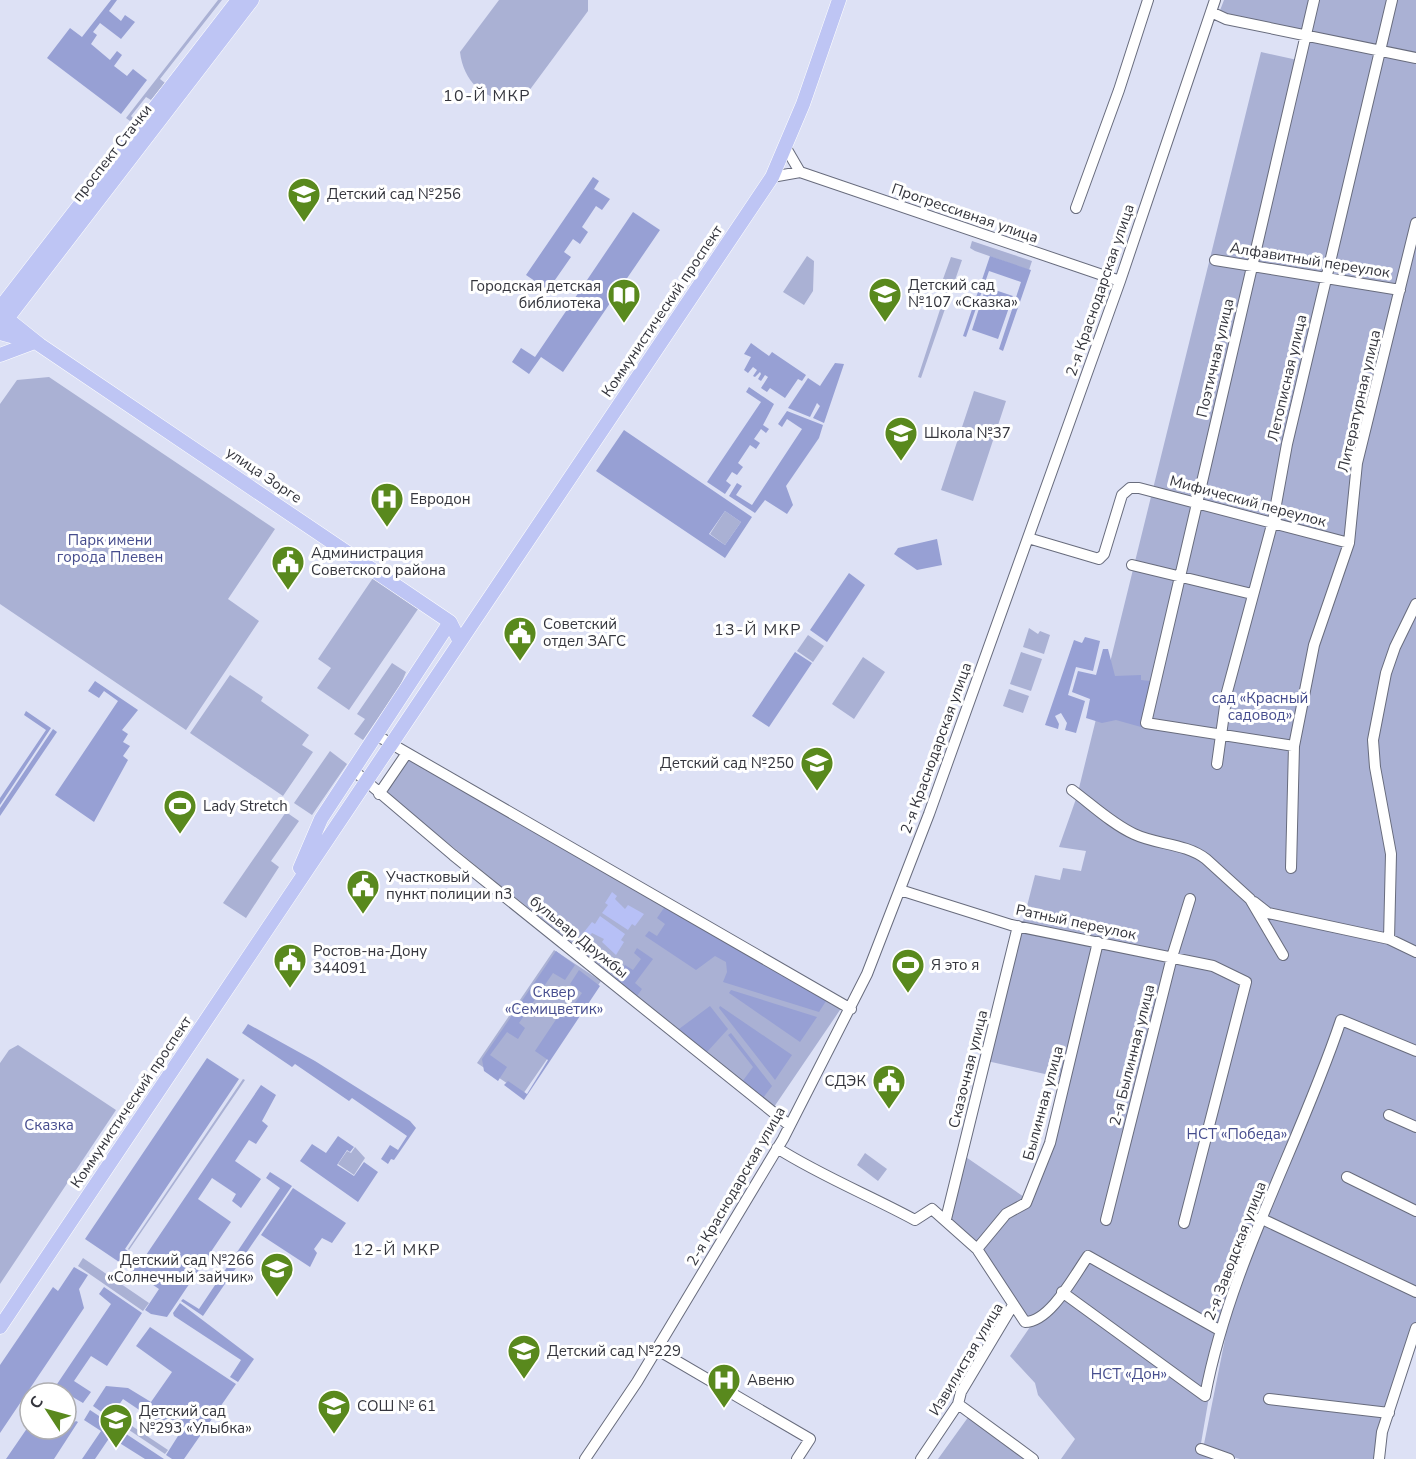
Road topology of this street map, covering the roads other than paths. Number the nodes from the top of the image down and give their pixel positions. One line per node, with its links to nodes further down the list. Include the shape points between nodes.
1 (238, 0): 22 (main road, проспект Стачки)
2 (252, 0): 22 (main road, проспект Стачки)
3 (839, 0): 12 (main road, Коммунистический проспект)
4 (1148, 0): 15 (street)
5 (1215, 0): 8 (street, 2-я Краснодарская улица)
6 (1314, 0): 9 (street, Поэтичная улица)
7 (1392, 0): 10 (street, Летописная улица)
8 (1211, 12): 9 (street, via 1226,20); 20 (street, 2-я Краснодарская улица)
9 (1305, 36): 10 (street); 18 (street, Поэтичная улица)
10 (1380, 50): 11 (street); 19 (street, Летописная улица)
11 (1416, 58)
12 (786, 148): 13 (street); 14 (main road, Коммунистический проспект)
13 (800, 172): 14 (street); 20 (street, Прогрессивная улица)
14 (772, 177): 34 (main road, Коммунистический проспект)
15 (1076, 208)
16 (1416, 223): 21 (street, Литературная улица)
17 (1215, 260): 18 (street, Алфавитный переулок)
18 (1252, 266): 19 (street, Алфавитный переулок); 26 (street, Поэтичная улица)
19 (1326, 279): 21 (street, Алфавитный переулок); 27 (street, Летописная улица)
20 (1120, 281): 28 (street, 2-я Краснодарская улица)
21 (1400, 290): 29 (street, Литературная улица, via 1358,463)
22 (2, 317): 24 (main road, улица Зорге)
23 (0, 333): 24 (main road, улица Зорге)
24 (37, 344): 25 (main road, via 17,346); 35 (main road, улица Зорге)
25 (0, 355)
26 (1196, 503): 27 (street, Мифический переулок); 28 (street, Мифический переулок, via 1130,488 1122,495 1104,554 1099,559); 31 (street, Поэтичная улица)
27 (1273, 521): 29 (street, Мифический переулок); 32 (street, Летописная улица)
28 (1028, 538): 48 (street, 2-я Краснодарская улица)
29 (1349, 543): 40 (street, Литературная улица, via 1314,645)
30 (1132, 565): 31 (street)
31 (1178, 576): 32 (street); 37 (street, Поэтичная улица, via 1146,723)
32 (1252, 594): 37 (street, Летописная улица)
33 (1416, 604): 53 (street, via 1386,673 1373,740 1391,854)
34 (472, 620): 35 (main road); 36 (main road, Коммунистический проспект)
35 (450, 622): 36 (main road, улица Зорге); 38 (main road, Коммунистический проспект)
36 (459, 640): 39 (main road, Коммунистический проспект)
37 (1220, 734): 40 (street); 42 (street, Летописная улица)
38 (376, 735): 39 (street); 43 (main road, Коммунистический проспект)
39 (391, 744): 41 (street); 44 (main road, Коммунистический проспект)
40 (1294, 746): 47 (street, Литературная улица)
41 (407, 753): 46 (street); 58 (street)
42 (1217, 764)
43 (353, 770): 44 (street, бульвар Дружбы); 49 (main road, Коммунистический проспект, via 321,819)
44 (366, 782): 46 (street, бульвар Дружбы); 49 (main road, Коммунистический проспект)
45 (1072, 790): 51 (street, via 1134,834 1198,853)
46 (379, 794): 61 (street, бульвар Дружбы)
47 (1291, 868)
48 (900, 890): 52 (street, Ратный переулок); 58 (street, 2-я Краснодарская улица)
49 (290, 895): 74 (main road, Коммунистический проспект)
50 (1190, 899): 57 (street, 2-я Былинная улица)
51 (1250, 899): 53 (street, via 1268,912); 56 (street)
52 (1018, 926): 54 (street, Ратный переулок); 67 (street, Сказочная улица)
53 (1389, 939): 55 (street)
54 (1098, 942): 57 (street, Ратный переулок); 70 (street, Былинная улица, via 1040,1172 1026,1203 1006,1214)
55 (1416, 952)
56 (1283, 955)
57 (1172, 957): 68 (street, 2-я Былинная улица); 69 (street, Ратный переулок, via 1213,966 1246,982)
58 (850, 1008): 61 (street, 2-я Краснодарская улица)
59 (1416, 1051): 66 (street, 2-я Заводская улица, via 1341,1020 1319,1083)
60 (1389, 1115): 62 (street)
61 (787, 1124): 63 (street, 2-я Краснодарская улица)
62 (1416, 1128)
63 (777, 1148): 67 (street, via 815,1172 858,1189 915,1220 932,1209); 77 (street, 2-я Краснодарская улица)
64 (1347, 1177): 65 (street)
65 (1416, 1211)
66 (1260, 1218): 72 (street); 76 (street, 2-я Заводская улица)
67 (946, 1219): 70 (street)
68 (1106, 1220)
69 (1184, 1223)
70 (976, 1249): 73 (street)
71 (1062, 1292): 73 (street, Извилистая улица, via 1036,1321 1025,1322); 76 (street, Извилистая улица, via 1088,1256); 76 (street, 2-я Заводская улица, via 1205,1396)
72 (1416, 1292)
73 (1013, 1305): 79 (street, Извилистая улица, via 961,1392)
74 (0, 1327)
75 (1416, 1328): 80 (street)
76 (1221, 1331)
77 (656, 1349): 82 (street, 2-я Краснодарская улица); 83 (street, via 810,1439)
78 (1269, 1399): 80 (street)
79 (958, 1404): 84 (street, Извилистая улица); 85 (street)
80 (1389, 1413): 87 (street, via 1382,1431)
81 (1201, 1449): 86 (street)
82 (585, 1459)
83 (797, 1459)
84 (921, 1459)
85 (1033, 1459)
86 (1229, 1459)
87 (1379, 1459)

